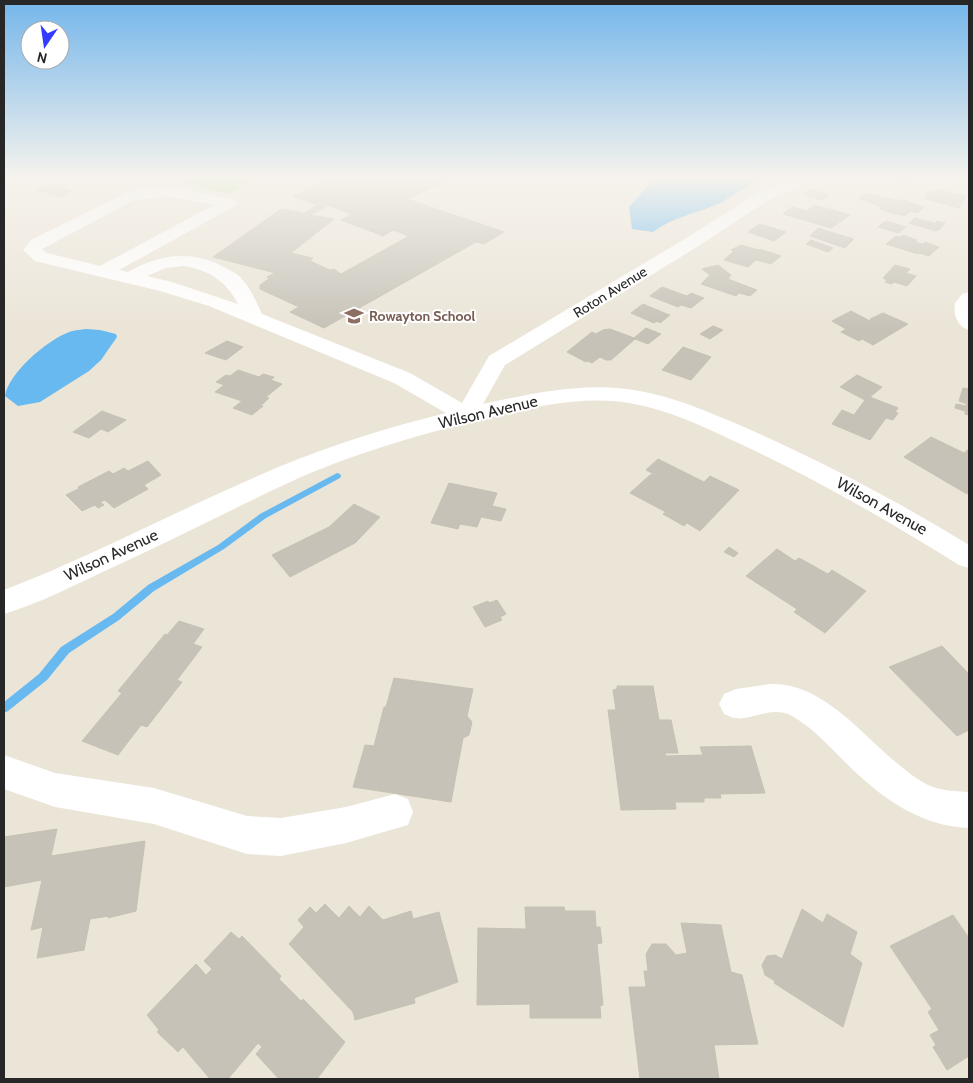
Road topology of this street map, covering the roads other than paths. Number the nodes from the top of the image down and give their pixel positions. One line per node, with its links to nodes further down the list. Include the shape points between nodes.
1 (66, 229): 4 (street, via 32,250 41,256)
2 (182, 229): 4 (street)
3 (713, 229): 9 (street, Roton Avenue, via 497,361)
4 (102, 272): 5 (street)
5 (130, 279): 7 (street, via 208,299); 7 (street, via 158,264 174,260 208,265 233,280)
6 (969, 298): 8 (street, via 965,304)
7 (254, 318): 9 (street, via 402,378)
8 (969, 324)
9 (466, 415): 10 (street, Wilson Avenue, via 537,399 589,394 646,399 694,415 801,462 901,515); 11 (street, Wilson Avenue, via 352,448 297,468 32,592)
10 (969, 558)
11 (4, 602)
12 (736, 704): 14 (street, via 769,698 788,699 805,706 895,786 927,803 952,811)
13 (4, 772): 15 (street, via 55,790 154,806 247,835 281,838)
14 (969, 810)
15 (395, 812)

